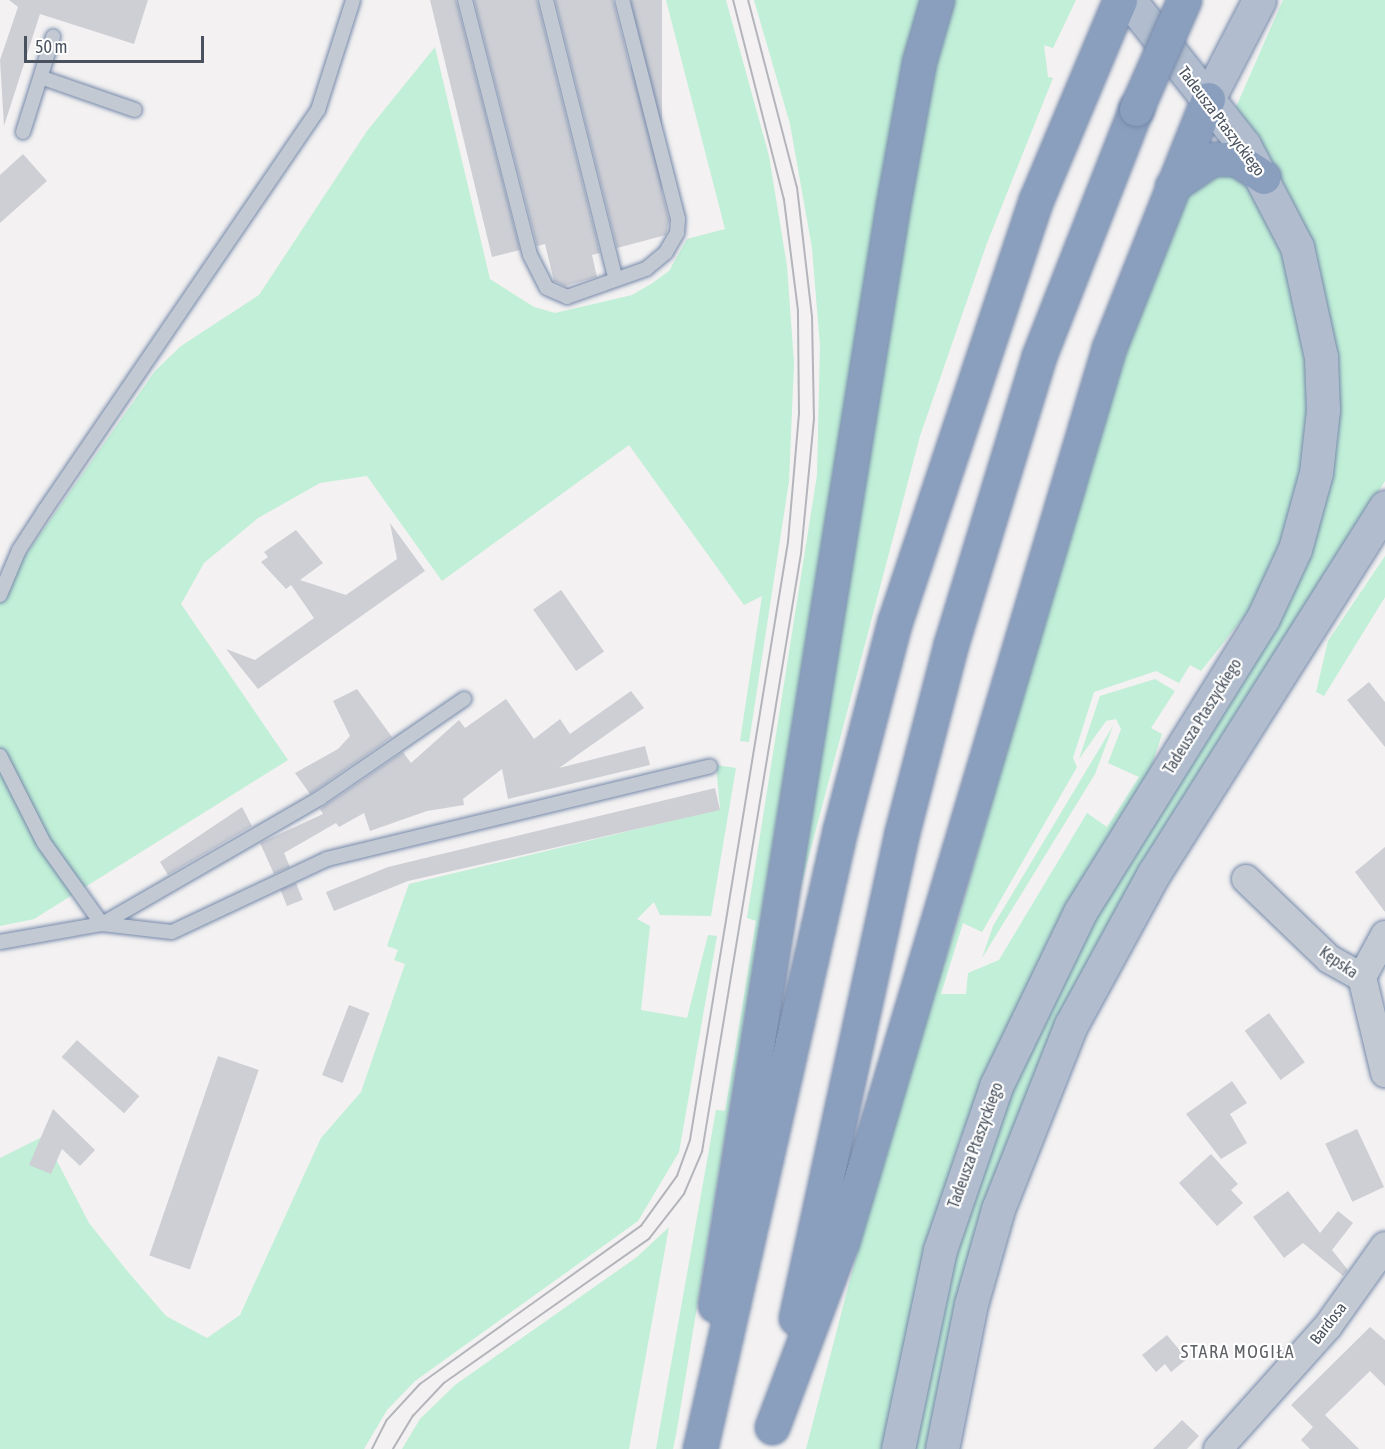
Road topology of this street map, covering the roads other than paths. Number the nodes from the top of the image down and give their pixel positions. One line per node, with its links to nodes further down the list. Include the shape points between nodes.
1 (353, 0): 19 (lane, via 318,110 45,510 19,550)
2 (465, 0): 17 (lane, via 538,275 547,288 567,297)
3 (546, 0): 17 (lane)
4 (622, 0): 17 (lane, via 678,219 666,252 646,269)
5 (937, 0): 31 (highway, via 919,62 891,217 741,1121)
6 (1120, 0): 31 (highway, via 1036,200 896,621 840,830)
7 (1129, 0): 12 (main road, Tadeusza Ptaszyckiego)
8 (1184, 0): 30 (highway, bridge, via 1136,109 1039,356 951,644 902,832)
9 (1259, 0): 12 (main road)
10 (53, 37): 11 (lane)
11 (43, 78): 13 (lane); 14 (lane)
12 (1208, 99): 15 (main road, Tadeusza Ptaszyckiego); 16 (highway)
13 (135, 110)
14 (23, 132)
15 (1264, 177): 16 (highway, via 1236,159 1212,159 1185,172); 32 (main road, Tadeusza Ptaszyckiego, via 1300,256 1322,357 1320,442 1304,523 1263,618 1080,912 1010,1051 940,1250)
16 (1169, 190): 30 (highway, via 1102,370 842,1242)
17 (615, 276)
18 (1385, 507): 33 (main road, via 1148,884 1071,1025 995,1219)
19 (0, 595)
20 (464, 699): 24 (lane, via 320,798)
21 (0, 756): 24 (lane, via 44,843)
22 (710, 766): 24 (lane, via 327,859 172,932)
23 (1246, 879): 27 (street, Kępska, via 1329,959)
24 (102, 924): 26 (lane)
25 (1385, 935): 27 (street)
26 (0, 942)
27 (1362, 977): 28 (street, Kępska)
28 (1385, 1073)
29 (1385, 1246): 34 (street, Bardosa, via 1328,1326)
30 (769, 1438)
31 (698, 1449)
32 (898, 1449)
33 (942, 1449)
34 (1218, 1449)

